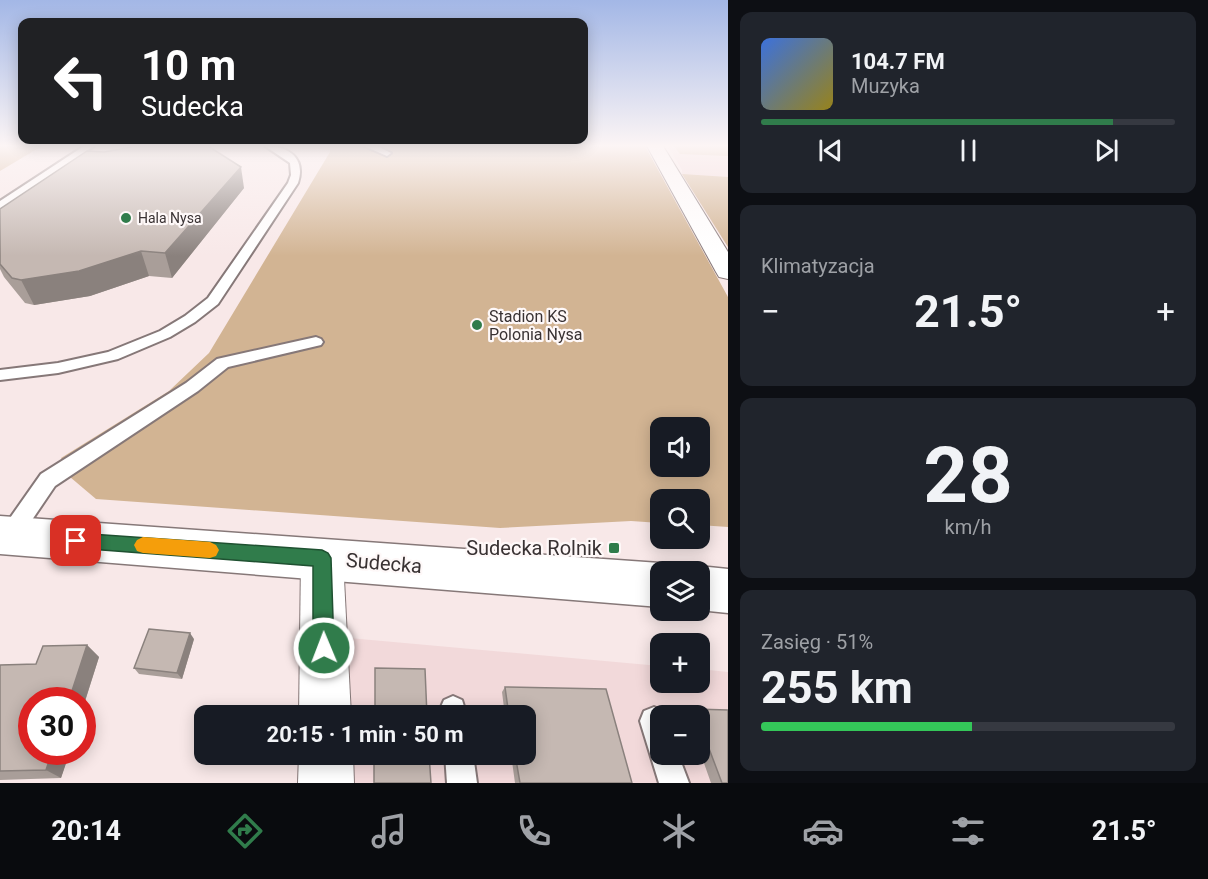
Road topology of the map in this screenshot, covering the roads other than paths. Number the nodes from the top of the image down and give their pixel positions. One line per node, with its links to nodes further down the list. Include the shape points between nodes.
1 (30, 183): 4 (lane)
2 (291, 183): 8 (lane, via 207,307 130,350 87,364)
3 (676, 183): 6 (street)
4 (5, 198): 5 (lane)
5 (0, 206)
6 (728, 272)
7 (316, 342): 9 (lane, via 223,363 48,480)
8 (0, 375)
9 (3, 541): 10 (street, Sudecka)
10 (322, 558): 11 (street, Sudecka); 14 (street)
11 (650, 584)
12 (710, 589): 13 (street)
13 (728, 591)
14 (325, 705)
15 (326, 765): 18 (street)
16 (460, 765): 19 (lane)
17 (668, 765): 20 (lane)
18 (326, 783)
19 (462, 783)
20 (674, 783)

